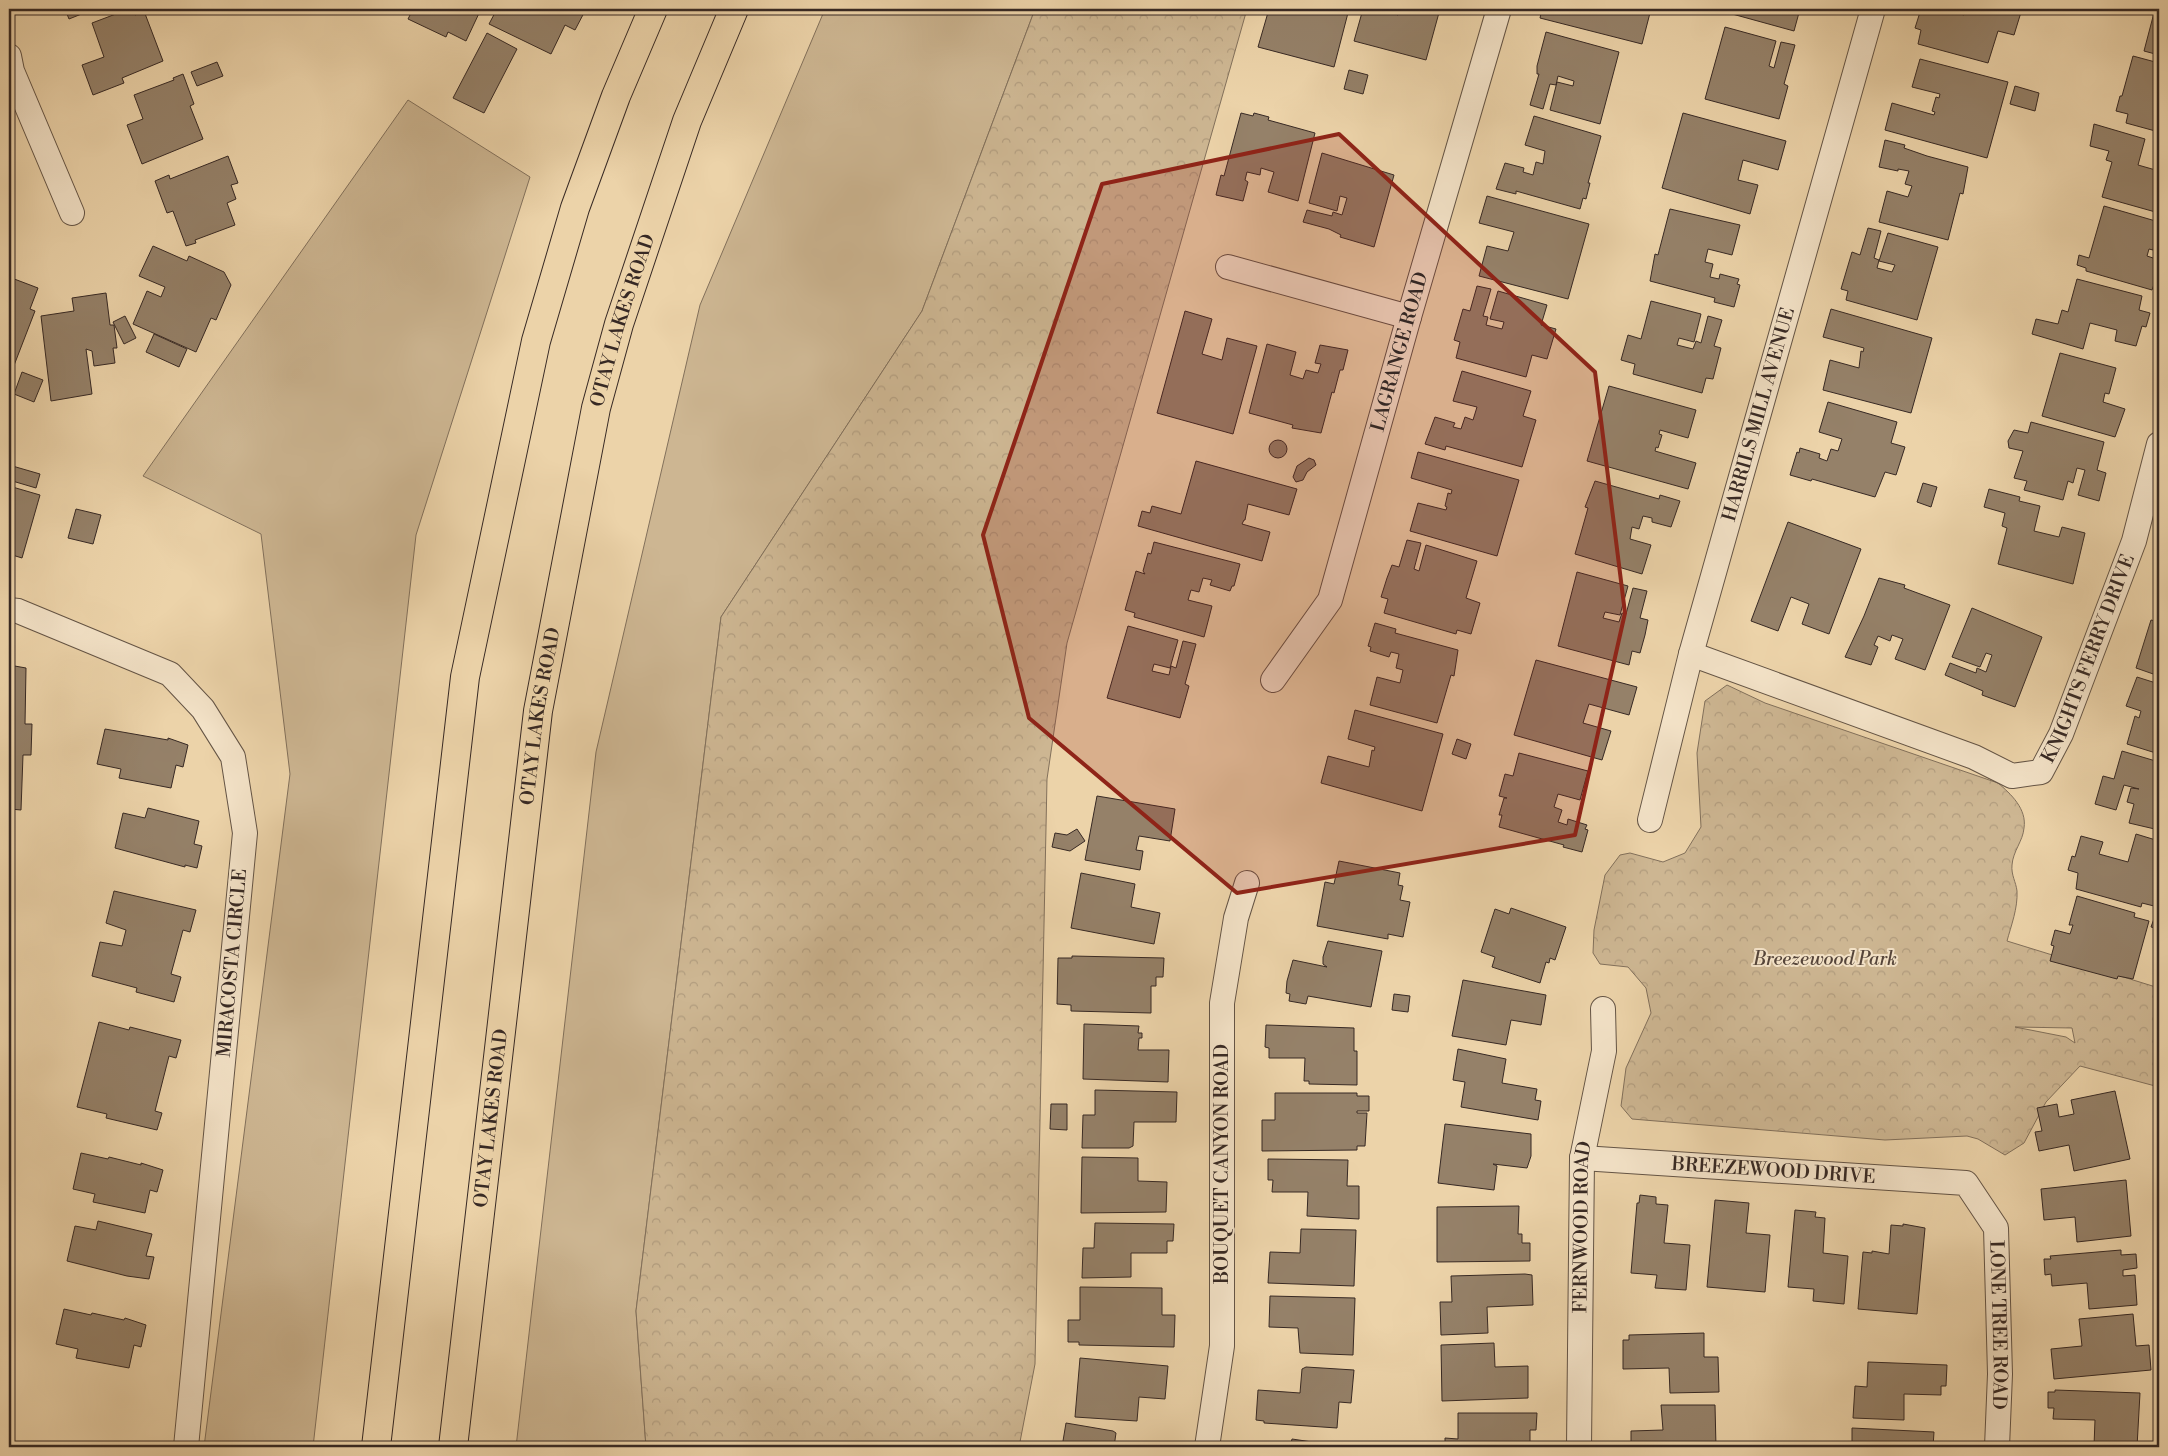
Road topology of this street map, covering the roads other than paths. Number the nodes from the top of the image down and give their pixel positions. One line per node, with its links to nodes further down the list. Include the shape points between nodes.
1 (653, 9): 19 (main road, via 616,96 575,208 536,341 465,677)
2 (734, 9): 20 (main road, OTAY LAKES ROAD, via 687,121 619,324 596,408 538,710)
3 (1499, 9): 8 (street, LAGRANGE ROAD)
4 (1873, 9): 11 (street, HARRILS MILL AVENUE)
5 (9, 56): 6 (street, via 12,71)
6 (72, 214)
7 (1228, 267): 8 (street)
8 (1409, 317): 12 (street, LAGRANGE ROAD, via 1330,600)
9 (2159, 444): 11 (street, KNIGHTS FERRY DRIVE, via 2134,542 2061,734 2042,772 2012,776 1974,757)
10 (9, 610): 18 (street, MIRACOSTA CIRCLE, via 170,674 203,709 233,757 245,833)
11 (1691, 654): 13 (street, HARRILS MILL AVENUE)
12 (1273, 680)
13 (1650, 820)
14 (1247, 883): 21 (street, BOUQUET CANYON ROAD, via 1236,918 1222,1003 1222,1346)
15 (1603, 1009): 16 (street, FERNWOOD ROAD, via 1604,1051)
16 (1582, 1158): 17 (street, BREEZEWOOD DRIVE); 22 (street, FERNWOOD ROAD)
17 (1966, 1183): 23 (street, LONE TREE ROAD, via 1996,1228 2000,1374)
18 (186, 1447)
19 (376, 1447)
20 (453, 1447)
21 (1207, 1447)
22 (1579, 1447)
23 (1997, 1447)

